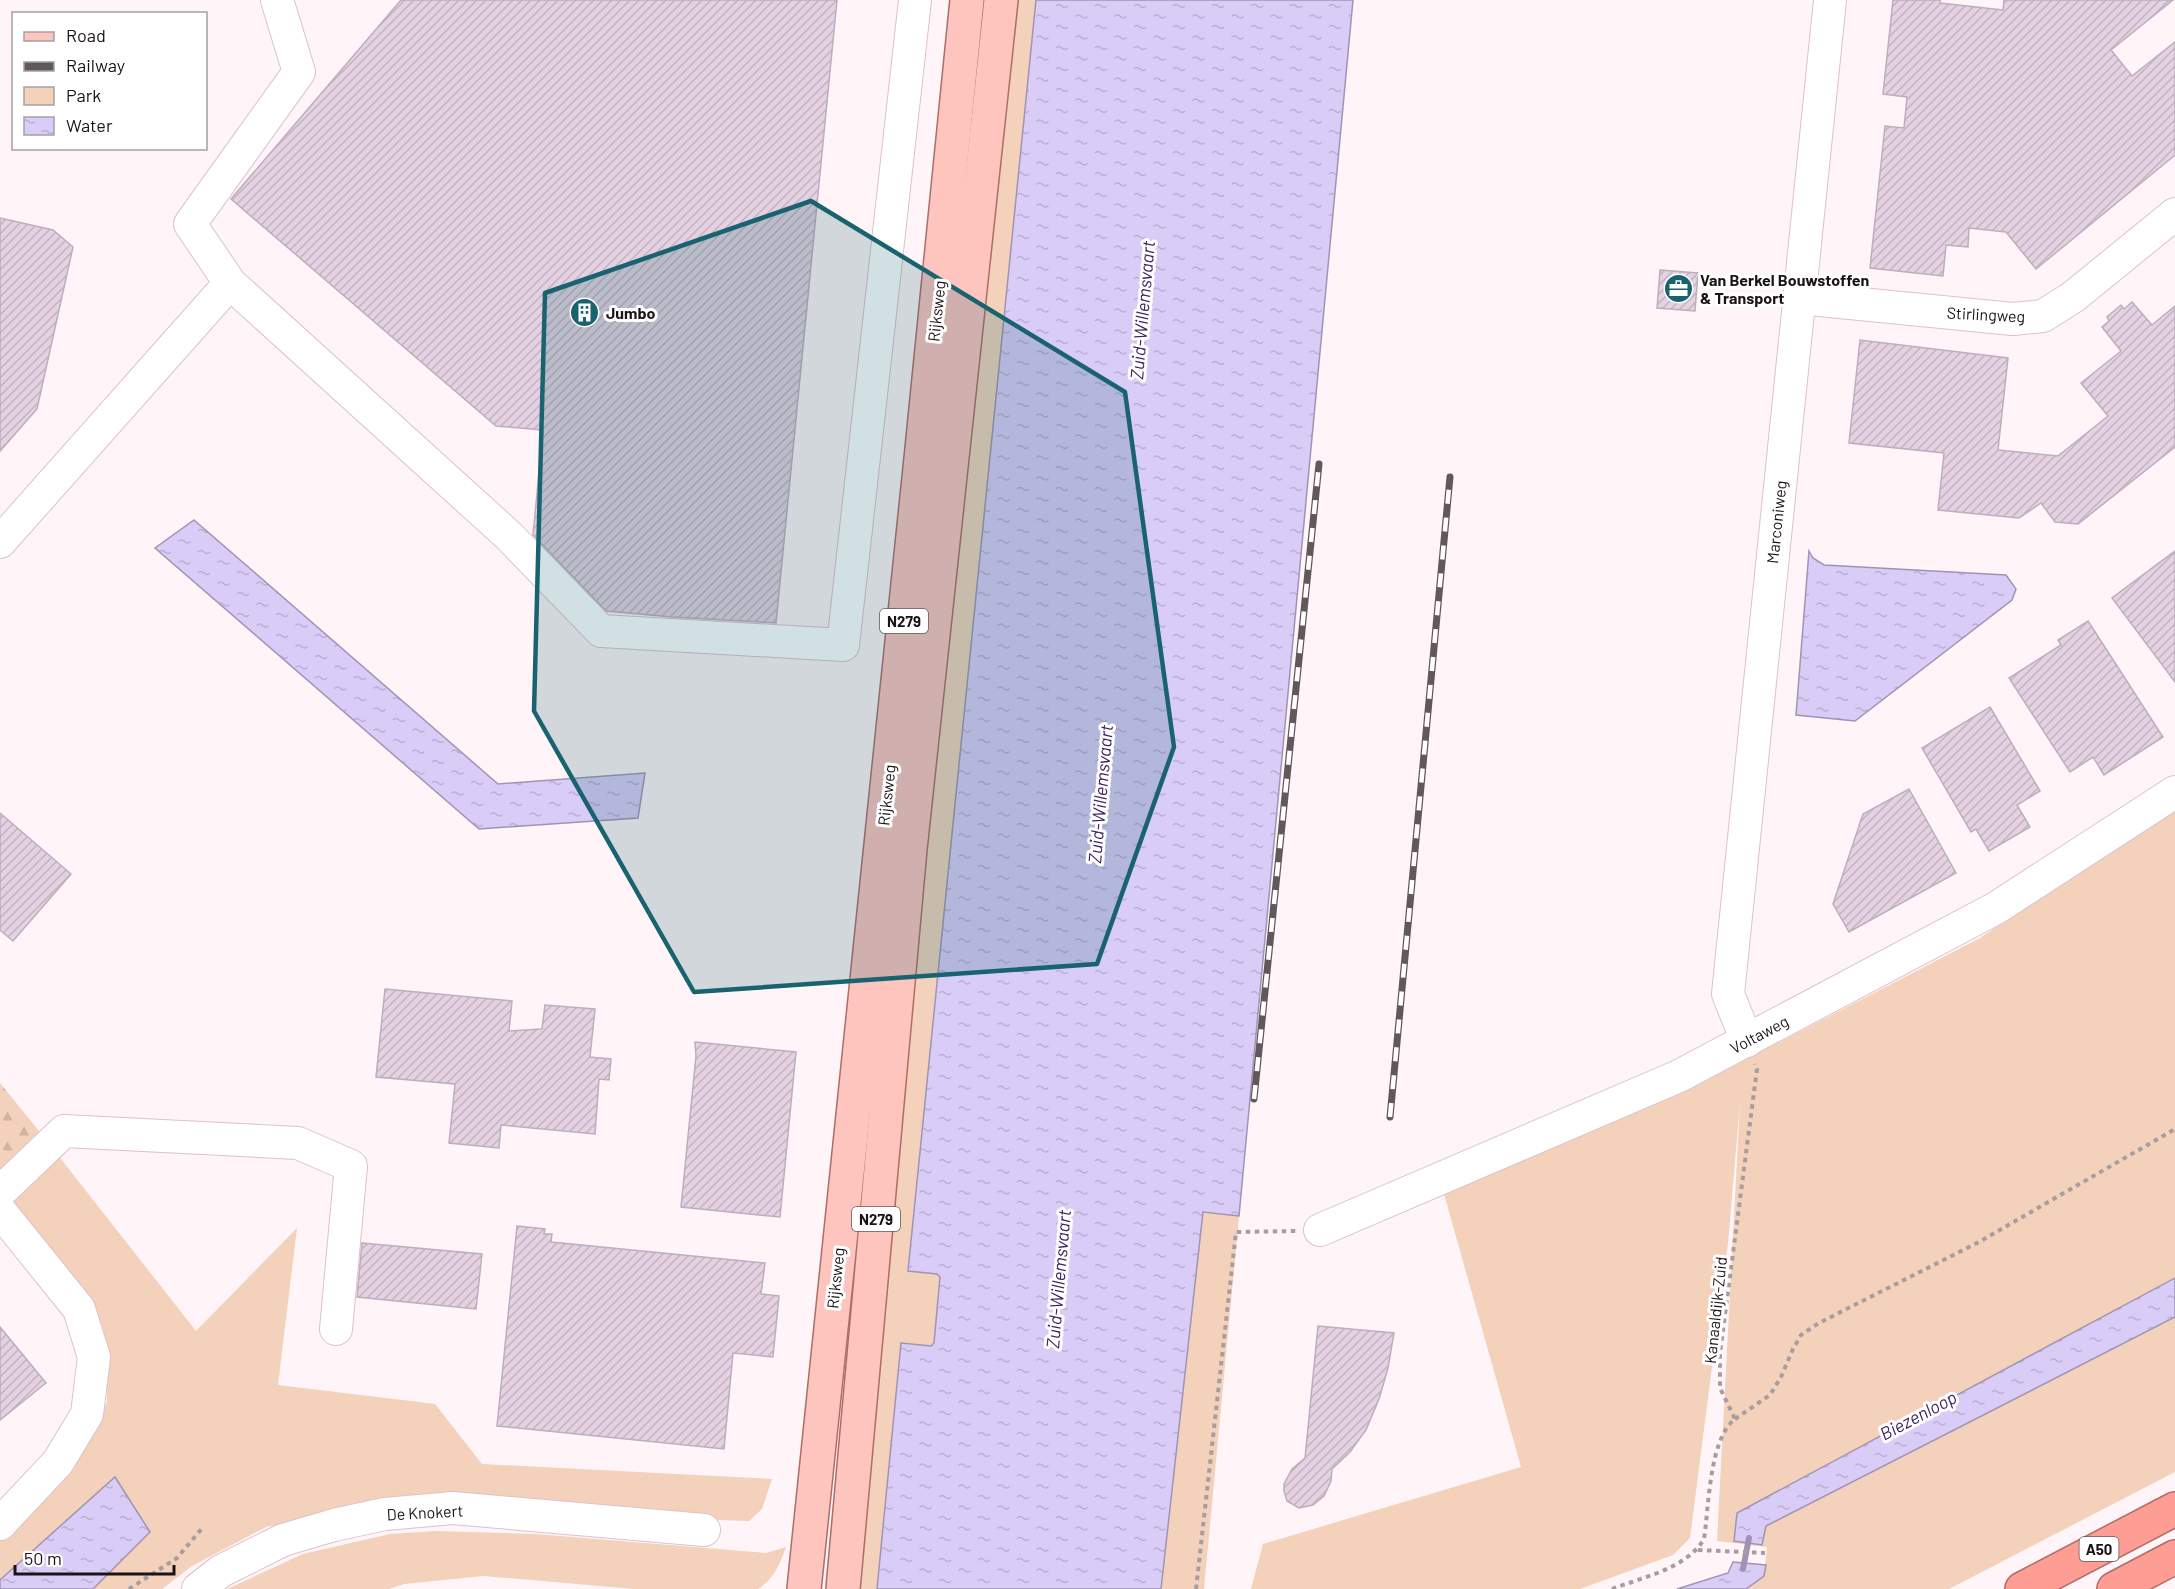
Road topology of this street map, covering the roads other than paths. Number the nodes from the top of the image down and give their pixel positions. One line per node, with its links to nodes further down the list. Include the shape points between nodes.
1 (277, 0): 7 (street, via 299,72 190,224)
2 (915, 0): 7 (street, via 843,645 601,631 509,536)
3 (967, 0): 21 (main road, Rijksweg / N279)
4 (1001, 0): 22 (main road, Rijksweg / N279, via 910,849)
5 (1830, 0): 8 (street, Marconiweg)
6 (2175, 214): 8 (street, Stirlingweg, via 2073,297 2043,316 2013,319)
7 (230, 283): 9 (street)
8 (1799, 298): 11 (street, Marconiweg, via 1728,994)
9 (0, 542)
10 (2175, 792): 11 (street, Voltaweg, via 1996,908)
11 (1747, 1041): 14 (street, Voltaweg, via 1679,1076)
12 (0, 1192): 15 (street, via 64,1131 298,1143 351,1166)
13 (0, 1211): 17 (street, via 80,1309 94,1357 87,1414 58,1462)
14 (1320, 1230)
15 (336, 1329)
16 (2175, 1509): 23 (highway, A50)
17 (0, 1524)
18 (704, 1530): 20 (street, De Knokert, via 453,1508 385,1514 283,1540 221,1571)
19 (2175, 1557): 24 (highway, A50)
20 (198, 1589)
21 (804, 1589)
22 (843, 1589)
23 (2022, 1589)
24 (2114, 1589)

